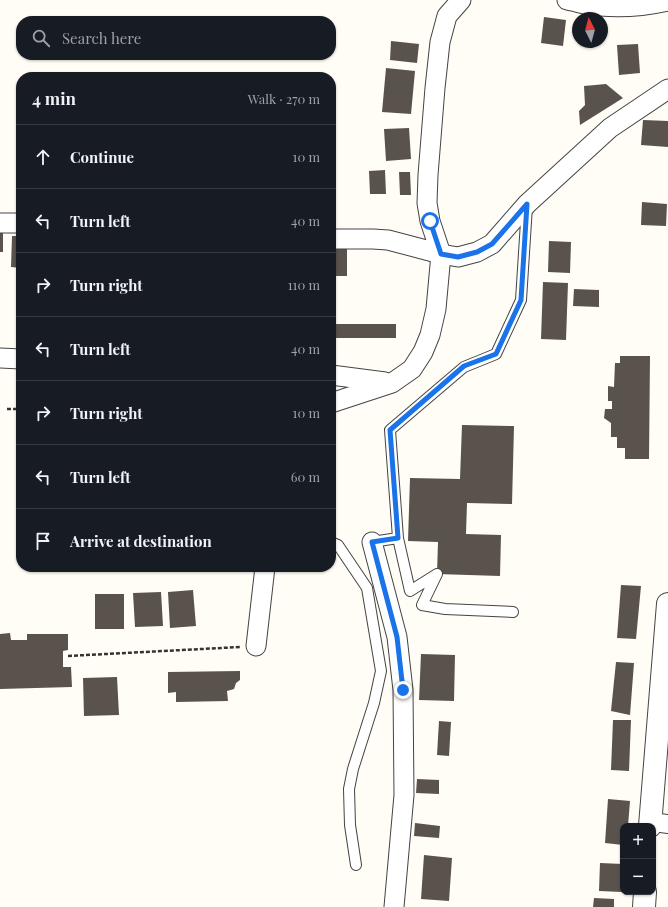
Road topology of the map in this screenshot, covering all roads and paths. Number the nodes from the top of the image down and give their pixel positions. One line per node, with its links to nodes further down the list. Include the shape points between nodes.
1 (461, 0): 9 (street, via 448,16 440,42 428,175 427,203)
2 (566, 0): 3 (street, via 599,6 631,6)
3 (668, 1)
4 (668, 89): 5 (street, via 610,128)
5 (527, 204): 9 (street, via 492,244 477,252 458,257); 17 (lane, via 521,300 496,354 464,366 390,430)
6 (0, 223): 7 (street)
7 (16, 223)
8 (336, 239): 9 (street, via 388,240)
9 (441, 254): 13 (street, via 436,309 428,341 412,369)
10 (0, 358): 11 (street)
11 (16, 359)
12 (336, 377): 13 (street)
13 (392, 383): 14 (street)
14 (336, 401)
15 (7, 409): 16 (path)
16 (16, 409)
17 (398, 538): 18 (lane); 22 (lane, via 410,591 437,574 422,605 445,609)
18 (372, 542): 28 (street, via 397,637 403,690 404,795)
19 (336, 544): 26 (lane, via 367,588 381,671 349,789 350,825)
20 (264, 572): 23 (street)
21 (668, 604): 25 (street)
22 (513, 612)
23 (256, 646): 24 (path)
24 (68, 656)
25 (658, 824)
26 (356, 865)
27 (645, 895): 29 (street)
28 (394, 907)
29 (644, 907)

